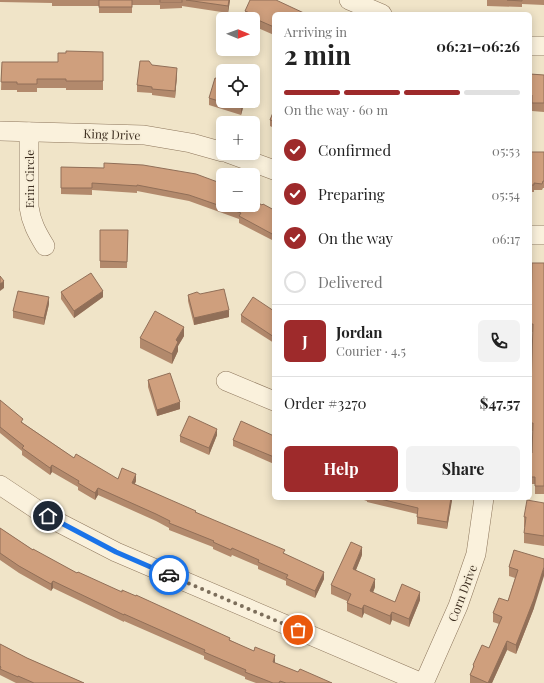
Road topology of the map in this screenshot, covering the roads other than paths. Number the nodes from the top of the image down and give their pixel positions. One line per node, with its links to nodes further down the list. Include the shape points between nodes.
1 (349, 0): 2 (street)
2 (378, 8)
3 (532, 46): 4 (street)
4 (544, 46)
5 (0, 131): 6 (street, King Drive)
6 (29, 132): 7 (street, King Drive, via 144,135); 12 (street, Erin Circle, via 30,216)
7 (216, 150)
8 (247, 160): 9 (street)
9 (272, 169)
10 (532, 235): 11 (street)
11 (544, 236)
12 (45, 246)
13 (226, 381): 14 (street)
14 (272, 400)
15 (0, 485): 17 (street, via 48,516 116,552)
16 (484, 500): 17 (street, Corn Drive, via 476,554 458,606)
17 (423, 683)

